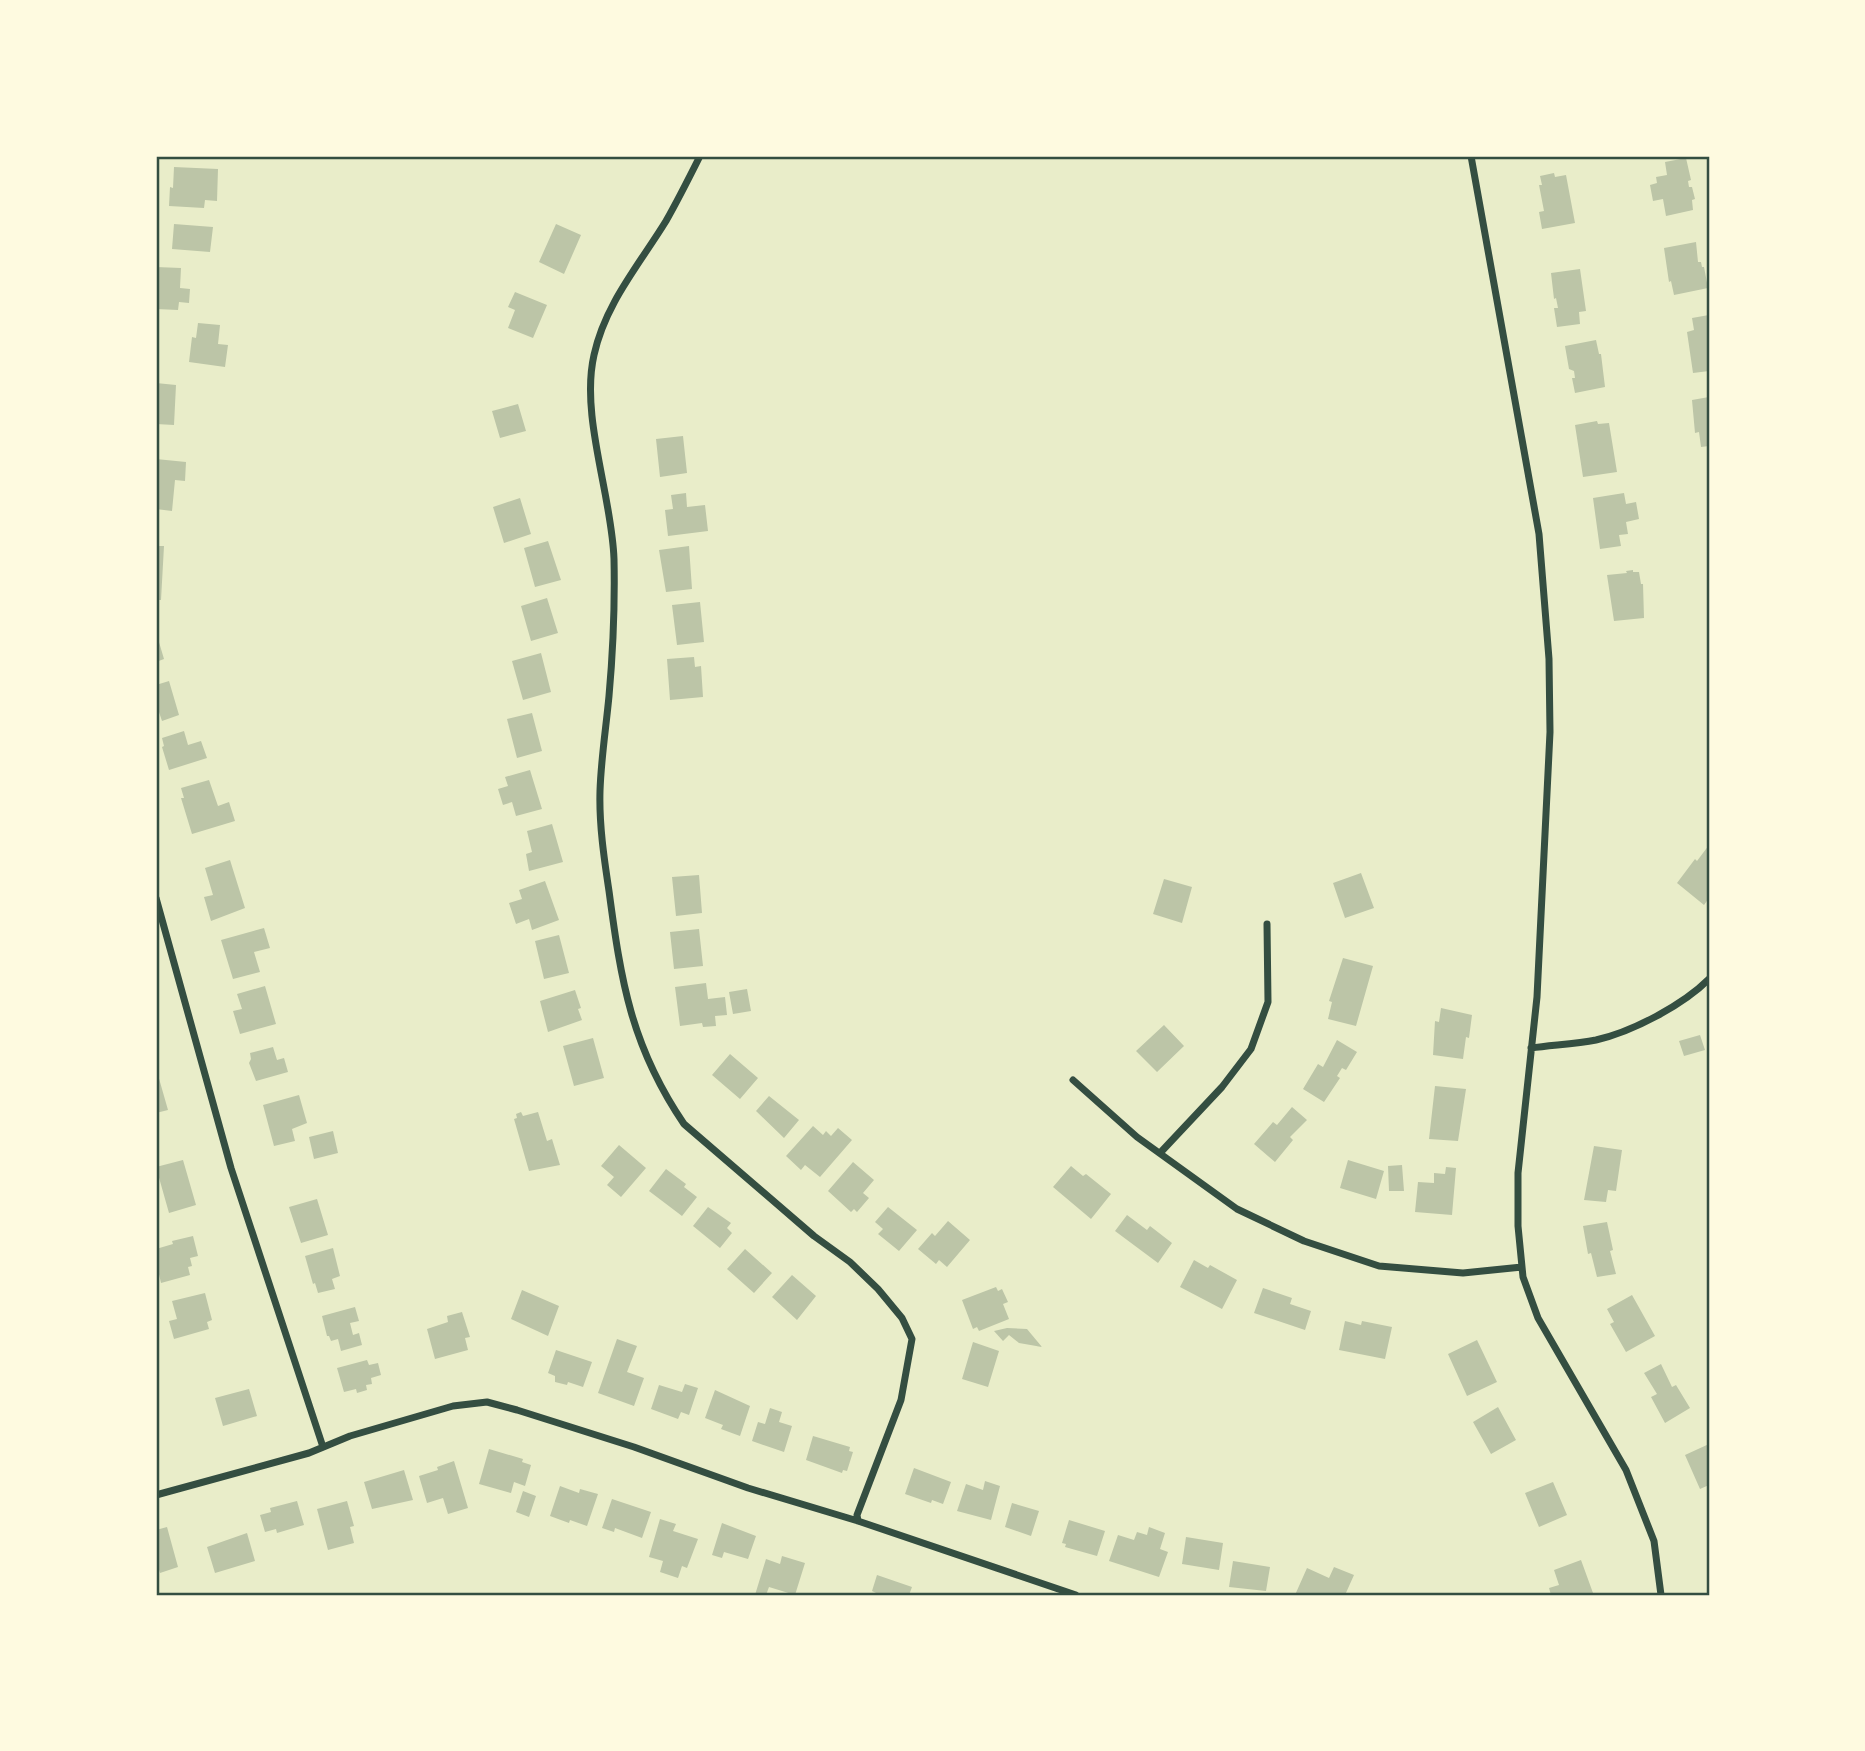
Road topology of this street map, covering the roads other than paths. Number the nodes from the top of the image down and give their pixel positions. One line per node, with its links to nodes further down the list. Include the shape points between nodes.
1 (700, 156): 12 (street, via 616,298 593,358 591,396 614,557 600,794 602,840 628,1006 639,1041 670,1102 684,1124 878,1289 902,1318 912,1339 901,1400 856,1515)
2 (1471, 156): 6 (street, via 1539,534 1549,659 1545,853)
3 (156, 898): 10 (street, via 231,1168)
4 (1266, 924): 8 (street, via 1268,1002 1251,1049)
5 (1709, 979): 6 (street, via 1653,1018 1597,1040)
6 (1531, 1048): 9 (street, via 1518,1173)
7 (1073, 1080): 8 (street)
8 (1160, 1153): 9 (street, via 1237,1209 1304,1241 1379,1266 1463,1273)
9 (1522, 1267): 14 (street, via 1538,1318 1626,1470 1654,1541)
10 (323, 1447): 11 (street); 12 (street, via 453,1406 488,1402)
11 (156, 1495)
12 (858, 1521): 13 (street)
13 (1076, 1595)
14 (1661, 1595)

